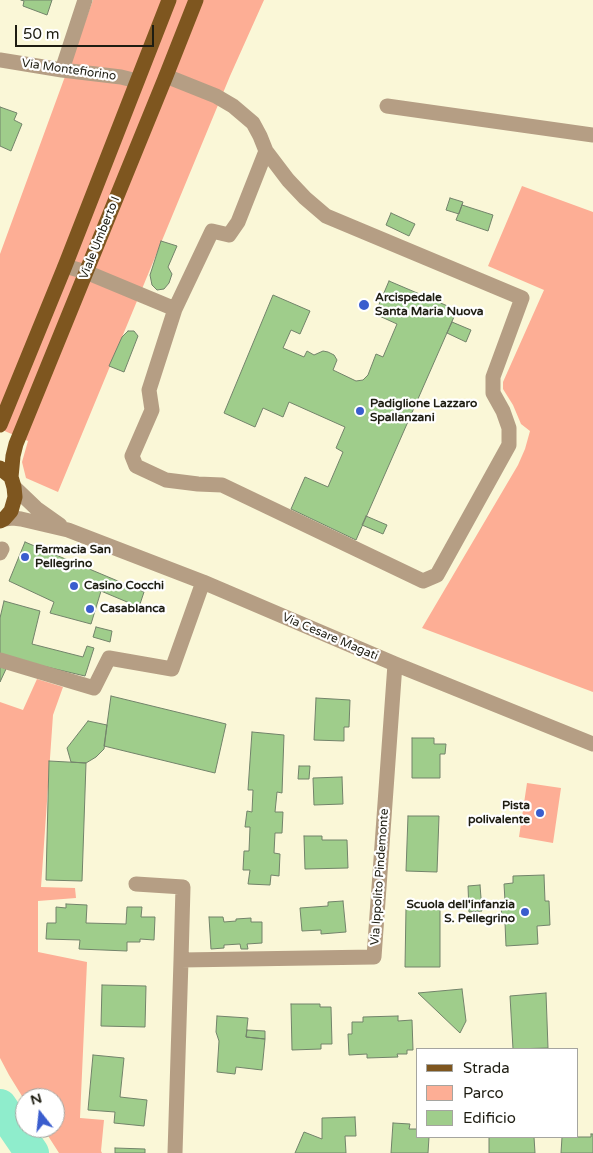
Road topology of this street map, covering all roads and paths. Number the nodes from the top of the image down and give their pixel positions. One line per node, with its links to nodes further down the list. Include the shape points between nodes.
1 (85, 0): 5 (street)
2 (169, 0): 7 (main road, Viale Umberto I)
3 (196, 0): 6 (main road, Viale Umberto I)
4 (0, 60): 5 (street, Via Montefiorino)
5 (62, 70): 7 (street, Via Montefiorino)
6 (166, 76): 10 (street, via 233,106 253,123); 12 (main road, Viale Umberto I)
7 (137, 81): 11 (main road, Viale Umberto I)
8 (387, 106): 9 (street)
9 (593, 134)
10 (266, 151): 13 (street, via 238,222 229,235 212,231); 13 (street, via 288,180 326,216 522,298 493,377 493,393 509,428 509,445 437,575 423,581 222,485 166,480 136,466 132,456 152,410 149,390)
11 (65, 266): 12 (street); 14 (main road, Viale Umberto I)
12 (86, 272): 13 (street); 15 (main road, Viale Umberto I, via 16,444)
13 (175, 309)
14 (0, 425)
15 (8, 477): 16 (main road, Viale Umberto I, via 15,492 14,502); 17 (street, Via Cesare Magati, via 28,501)
16 (2, 520): 17 (street, Via Cesare Magati, via 21,519)
17 (68, 530): 18 (street, Via Cesare Magati)
18 (203, 582): 19 (street, via 172,669 110,658 94,688); 20 (street, Via Cesare Magati)
19 (0, 660)
20 (395, 664): 21 (street, Via Cesare Magati); 23 (street, Via Ippolito Pindemonte, via 374,957)
21 (593, 744)
22 (136, 884): 23 (street, via 183,887)
23 (181, 960): 24 (street)
24 (175, 1153)

